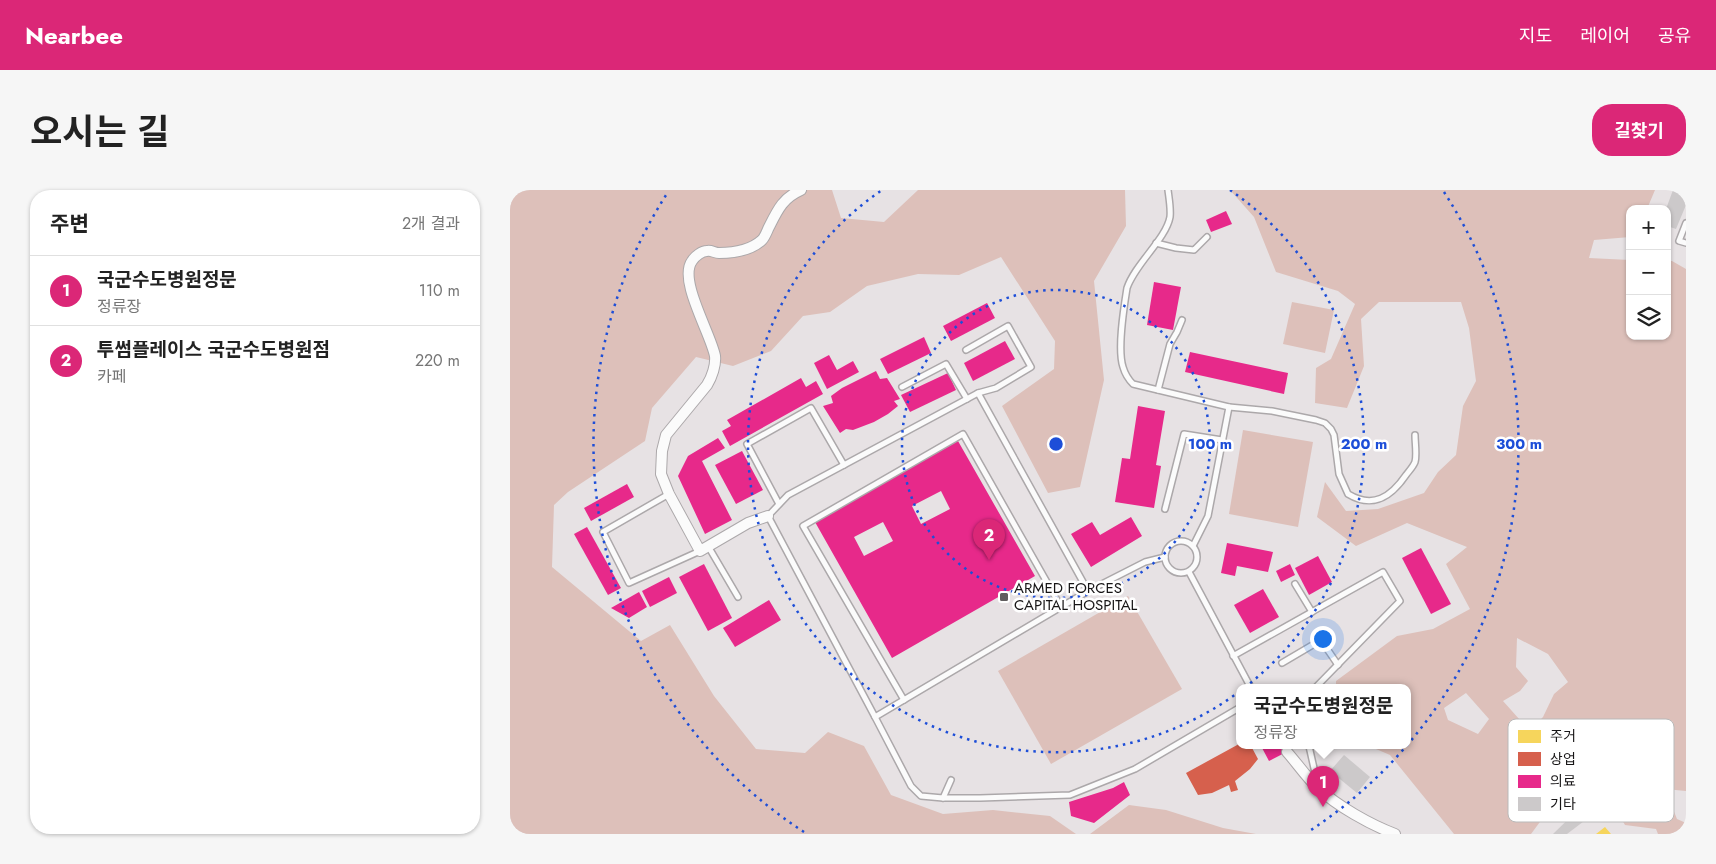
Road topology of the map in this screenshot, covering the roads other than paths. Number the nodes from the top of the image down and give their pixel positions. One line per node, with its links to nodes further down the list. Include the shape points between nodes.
1 (801, 190): 17 (street, via 784,201 763,239 749,249 718,253 708,250 691,261 688,269 692,293 715,357 708,385 666,435 661,474)
2 (1168, 190): 5 (lane, via 1170,217)
3 (1686, 223): 6 (lane, via 1679,241)
4 (1207, 237): 5 (lane, via 1194,250)
5 (1156, 243): 10 (lane, via 1130,278 1121,352 1122,366 1132,384)
6 (1686, 243)
7 (1182, 320): 10 (lane, via 1170,344)
8 (966, 350): 11 (lane, via 1008,326 1031,367 996,388)
9 (902, 387): 12 (lane, via 946,364)
10 (1158, 390): 13 (lane)
11 (978, 393): 12 (lane); 26 (lane)
12 (967, 399): 16 (lane)
13 (1229, 407): 14 (lane, via 1272,411 1325,423 1334,435 1343,485 1348,494 1360,499 1376,501 1386,498 1398,487 1415,462); 15 (lane)
14 (1415, 435)
15 (1222, 440): 19 (lane, via 1184,434); 21 (lane, via 1208,516)
16 (844, 465): 18 (lane, via 788,495); 18 (lane, via 811,408 747,444)
17 (668, 494): 22 (street); 22 (lane, via 603,532 629,583)
18 (780, 504): 20 (lane)
19 (1165, 509)
20 (768, 516): 22 (street, via 748,523); 37 (lane)
21 (1193, 546): 23 (lane, via 1176,542 1168,547); 24 (lane, via 1197,558)
22 (704, 549): 27 (lane)
23 (1164, 557): 24 (lane, via 1173,572); 26 (lane, via 1145,562)
24 (1189, 572): 30 (lane)
25 (1295, 584): 29 (lane)
26 (1088, 592): 28 (lane)
27 (738, 597)
28 (1062, 607): 35 (lane); 35 (lane, via 963,434 803,526)
29 (1312, 612): 30 (lane); 32 (lane, via 1383,572 1400,601)
30 (1233, 656): 33 (lane)
31 (1282, 663): 32 (lane, via 1321,640)
32 (1338, 665): 34 (lane)
33 (1249, 684)
34 (1319, 684)
35 (904, 700): 37 (lane)
36 (1236, 710): 42 (lane, via 1135,769 1070,795)
37 (876, 717): 42 (lane, via 911,786 921,796)
38 (1310, 749): 41 (lane)
39 (1287, 752): 41 (street)
40 (951, 780): 42 (lane)
41 (1318, 788): 43 (street, via 1349,811)
42 (943, 798)
43 (1395, 834)

